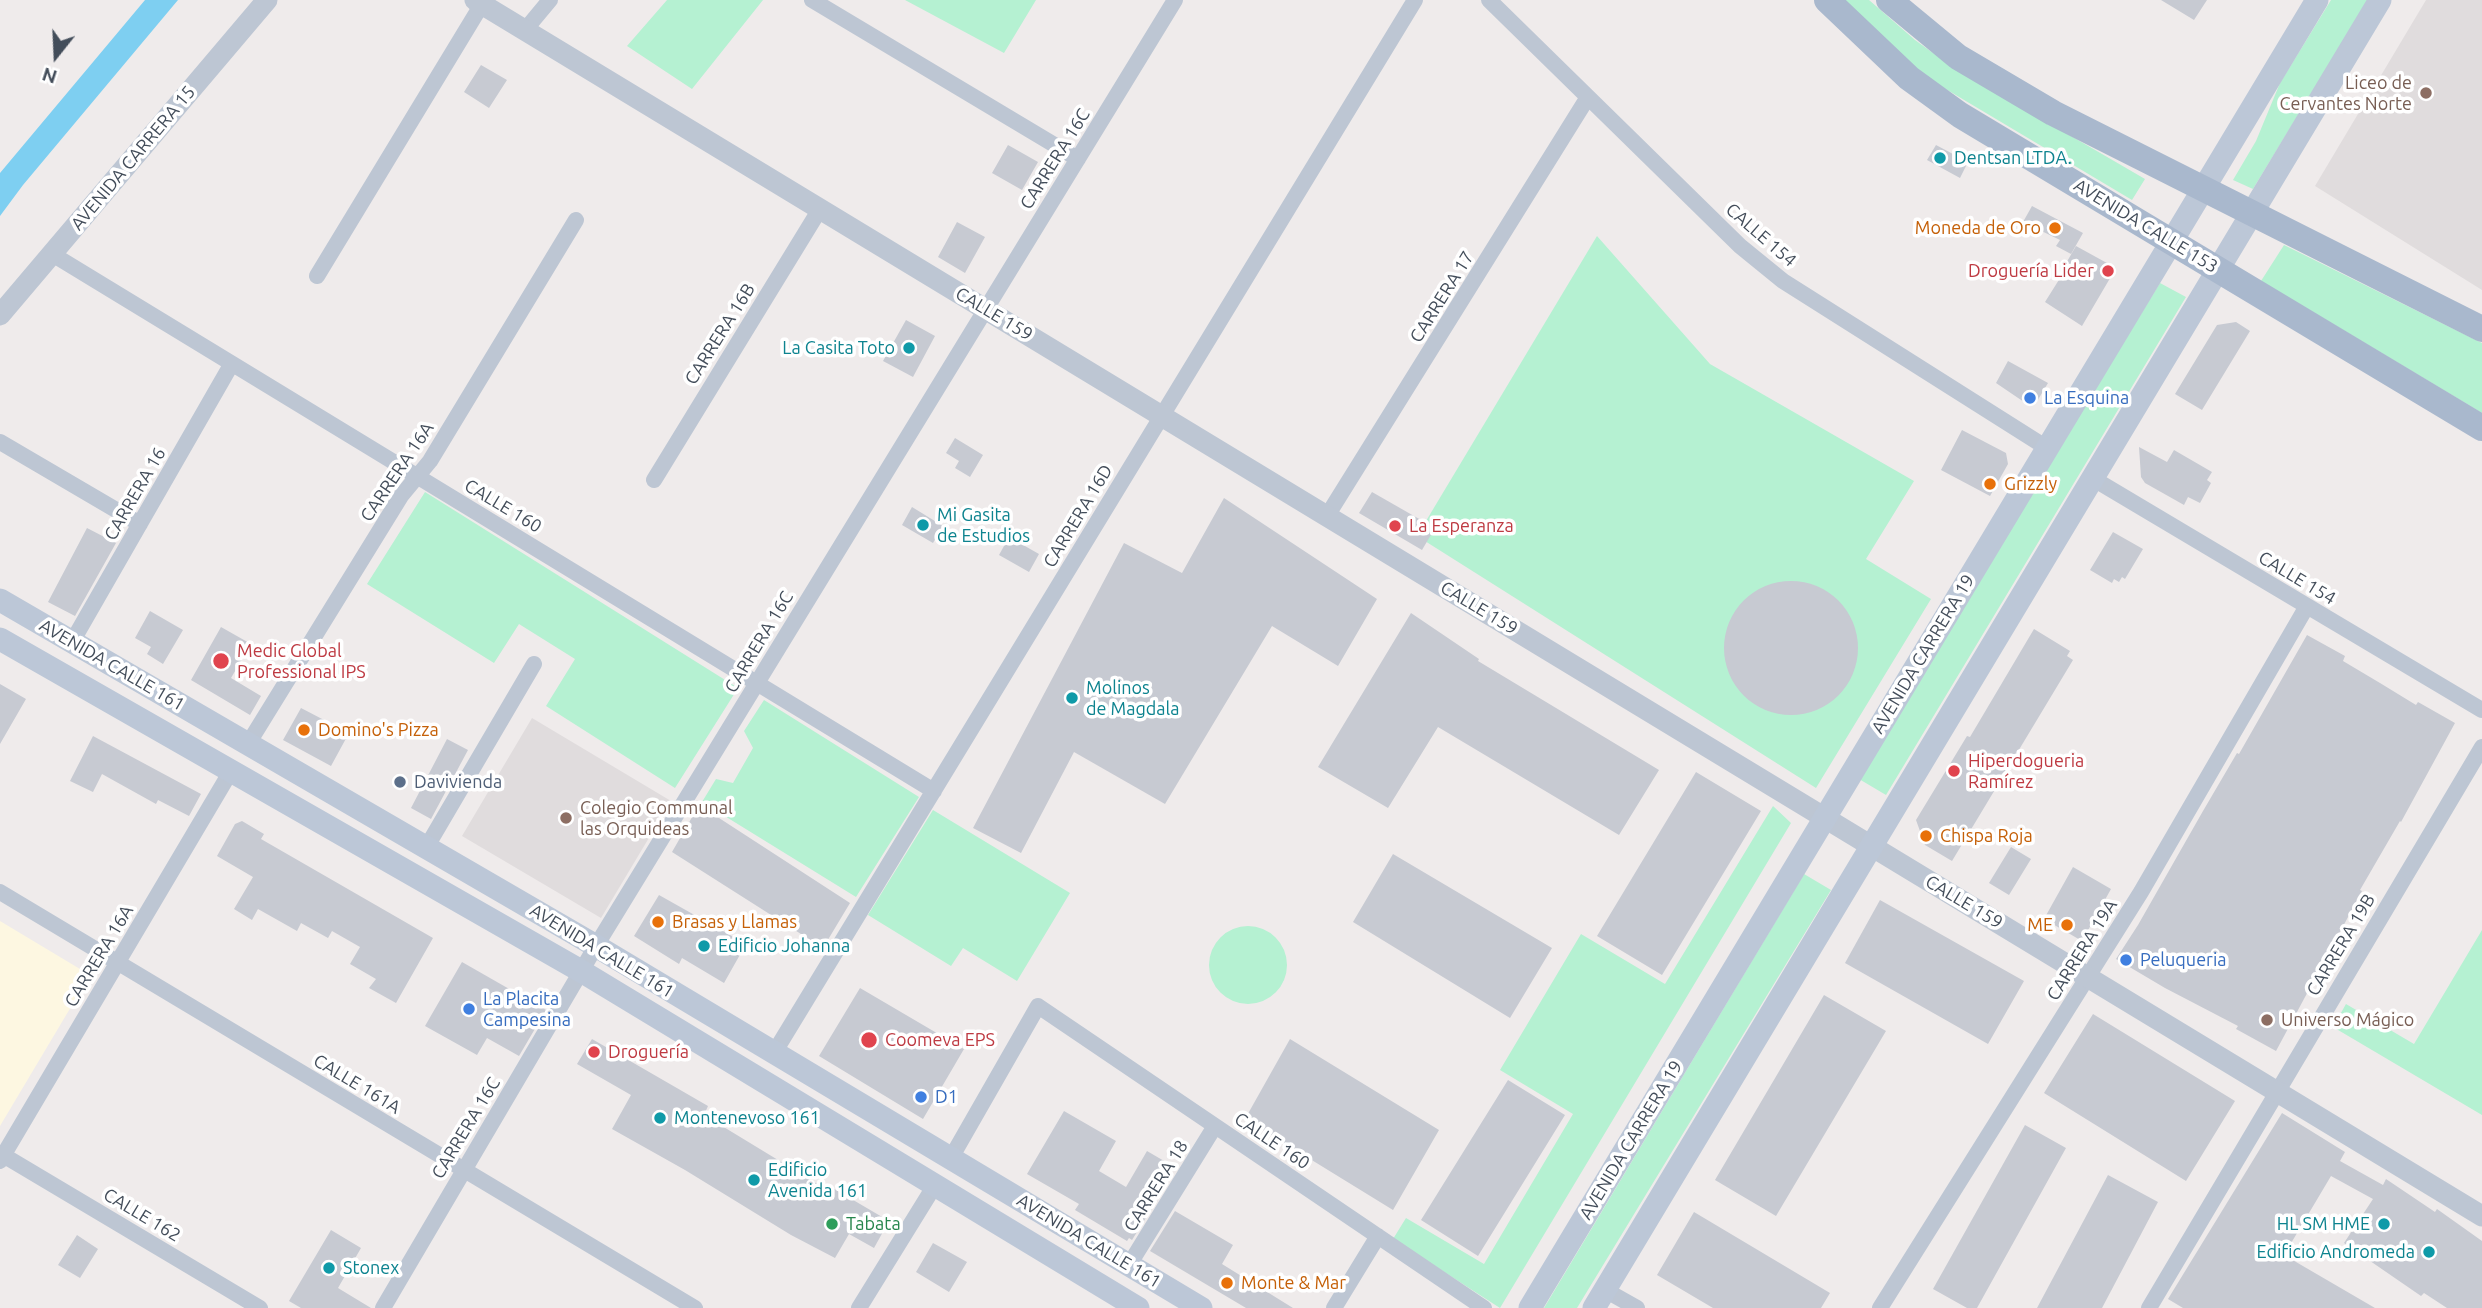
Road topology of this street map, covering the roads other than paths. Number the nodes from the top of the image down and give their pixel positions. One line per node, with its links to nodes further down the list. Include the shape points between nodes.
1 (267, 0): 20 (street, AVENIDA CARRERA 15)
2 (551, 0): 12 (street)
3 (812, 0): 14 (street)
4 (1175, 0): 14 (street, CARRERA 16C)
5 (1415, 0): 27 (street, CARRERA 16D)
6 (1489, 0): 13 (street, CALLE 154)
7 (1827, 0): 19 (main road, AVENIDA CALLE 153, via 1886,57 1960,115)
8 (1889, 0): 15 (main road, via 1936,40 2003,85)
9 (2317, 0): 15 (main road, AVENIDA CARRERA 19)
10 (2380, 0): 17 (main road)
11 (479, 2): 12 (street, CALLE 159); 22 (street)
12 (525, 30): 16 (street, CALLE 159)
13 (1588, 97): 30 (street, CALLE 154, via 1740,246 1783,281); 34 (street, CARRERA 17)
14 (1078, 159): 23 (street, CARRERA 16C)
15 (2203, 189): 17 (main road); 19 (main road, AVENIDA CARRERA 19)
16 (820, 209): 23 (street, CALLE 159); 33 (street, CARRERA 16B)
17 (2251, 214): 21 (main road); 25 (main road)
18 (576, 220): 31 (street, CARRERA 16A)
19 (2172, 242): 21 (main road, AVENIDA CALLE 153); 30 (main road, AVENIDA CARRERA 19)
20 (51, 254): 24 (street, AVENIDA CARRERA 15); 26 (street, CALLE 160)
21 (2218, 269): 28 (main road, AVENIDA CALLE 153); 32 (main road)
22 (317, 276)
23 (985, 309): 27 (street, CALLE 159); 41 (street, CARRERA 16C)
24 (0, 315)
25 (2482, 329)
26 (232, 365): 31 (street, CALLE 160); 35 (street, CARRERA 16)
27 (1161, 416): 34 (street, CALLE 159); 46 (street, CARRERA 16D)
28 (2482, 428)
29 (0, 442): 35 (street)
30 (2047, 448): 47 (main road, AVENIDA CARRERA 19)
31 (417, 476): 41 (street, CALLE 160); 43 (street, CARRERA 16A)
32 (2092, 478): 37 (street, CALLE 154); 48 (main road)
33 (653, 480)
34 (1327, 516): 47 (street, CALLE 159)
35 (140, 524): 39 (street, CARRERA 16)
36 (0, 600): 39 (main road, AVENIDA CALLE 161)
37 (2307, 606): 42 (street, CALLE 154); 54 (street, CARRERA 19A)
38 (0, 639): 45 (main road, AVENIDA CALLE 161)
39 (72, 642): 43 (main road, AVENIDA CALLE 161)
40 (534, 664): 49 (street)
41 (757, 683): 46 (street, CALLE 160); 51 (street, CARRERA 16C)
42 (2482, 710)
43 (248, 744): 49 (main road, AVENIDA CALLE 161)
44 (2482, 747): 56 (street, CARRERA 19B)
45 (231, 771): 52 (street, CARRERA 16A); 53 (main road, AVENIDA CALLE 161)
46 (934, 791): 55 (street, CARRERA 16D)
47 (1824, 817): 48 (street, CALLE 159); 75 (main road, AVENIDA CARRERA 19)
48 (1871, 846): 54 (street, CALLE 159); 65 (main road)
49 (426, 848): 51 (main road, AVENIDA CALLE 161)
50 (0, 892): 52 (street, CALLE 161A)
51 (596, 946): 53 (street, CARRERA 16C); 55 (main road, AVENIDA CALLE 161)
52 (118, 963): 58 (street, CARRERA 16A); 60 (street, CALLE 161A)
53 (581, 971): 60 (street, CARRERA 16C); 61 (main road, AVENIDA CALLE 161)
54 (2087, 977): 56 (street, CALLE 159); 66 (street, CARRERA 19A)
55 (774, 1053): 59 (main road, AVENIDA CALLE 161)
56 (2276, 1092): 62 (street, CALLE 159); 77 (street, CARRERA 19B)
57 (1215, 1126): 59 (street, CALLE 160, via 1038,1006); 63 (street, CALLE 160); 64 (street, CARRERA 18)
58 (2, 1158): 67 (street, CALLE 162)
59 (950, 1158): 64 (main road, AVENIDA CALLE 161)
60 (464, 1170): 68 (street, CARRERA 16C); 69 (street, CALLE 161A)
61 (935, 1185): 70 (street); 71 (main road, AVENIDA CALLE 161)
62 (2482, 1216)
63 (1378, 1236): 73 (street); 74 (street, CALLE 160)
64 (1129, 1265): 72 (main road, AVENIDA CALLE 161)
65 (1600, 1299): 76 (street)
66 (1888, 1305)
67 (260, 1308)
68 (383, 1308)
69 (695, 1308)
70 (859, 1308)
71 (1138, 1308)
72 (1201, 1308)
73 (1334, 1308)
74 (1484, 1308)
75 (1530, 1308)
76 (1637, 1308)
77 (2149, 1308)

